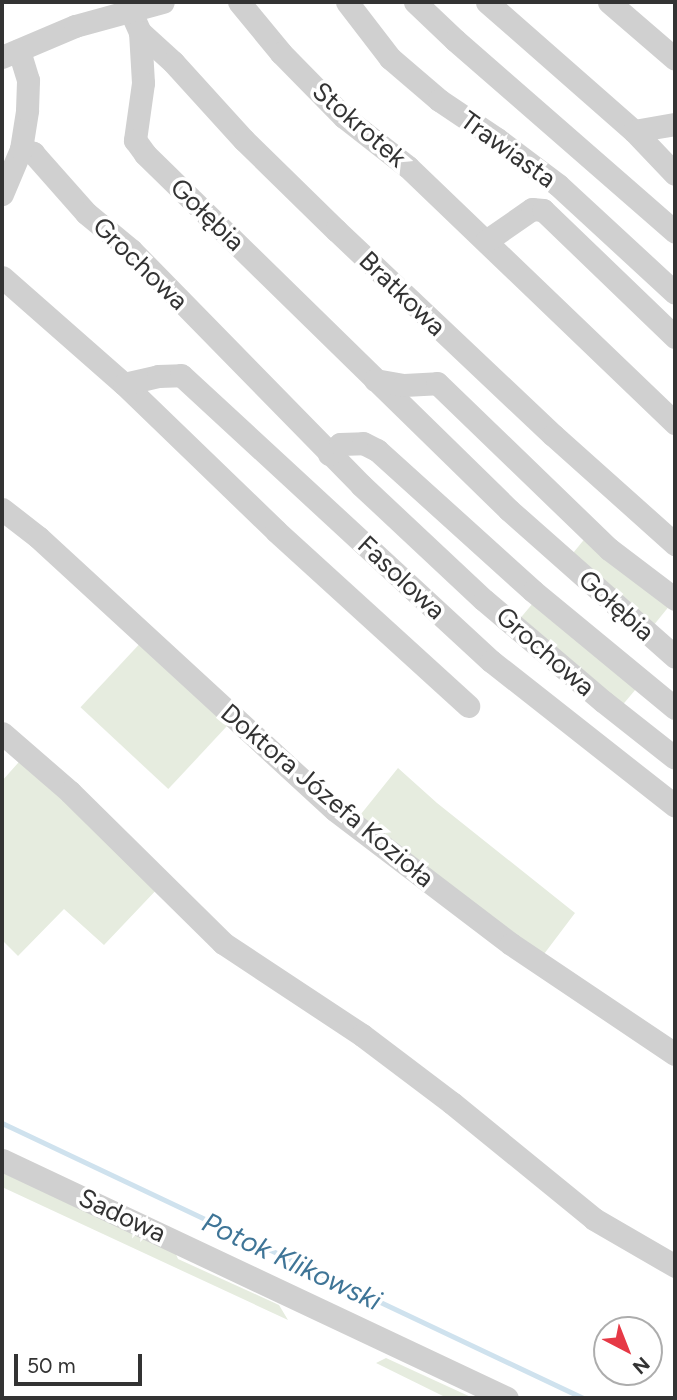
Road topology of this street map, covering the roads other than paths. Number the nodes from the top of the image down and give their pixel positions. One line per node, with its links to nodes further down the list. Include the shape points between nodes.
1 (162, 2): 7 (street)
2 (239, 2): 16 (street, Stokrotek, via 344,117 408,167)
3 (348, 2): 18 (street, Trawiasta, via 390,58 439,100 558,185)
4 (415, 2): 15 (street)
5 (487, 2): 11 (street)
6 (608, 2): 9 (street)
7 (136, 22): 8 (street, via 75,26); 20 (street, Gołębia, via 143,93 135,140); 25 (street, Bratkowa, via 244,140 336,230)
8 (10, 54): 12 (street, via 28,80 27,110)
9 (675, 59)
10 (675, 124): 11 (street)
11 (634, 131): 13 (street)
12 (11, 154): 14 (street); 23 (street, Grochowa, via 33,153 86,213 131,250)
13 (675, 174)
14 (2, 194)
15 (675, 232)
16 (486, 241): 19 (street, via 532,209 543,210); 22 (street, Stokrotek)
17 (2, 277): 21 (street, Fasolowa)
18 (675, 293)
19 (675, 337)
20 (375, 380): 26 (street, Gołębia, via 404,385 437,383 609,549); 27 (street, Gołębia, via 509,510)
21 (124, 384): 28 (street, Fasolowa); 32 (street, Fasolowa, via 181,375 491,661)
22 (675, 422)
23 (329, 454): 29 (street, Grochowa, via 340,444 363,443 377,450 533,590); 31 (street, Grochowa, via 484,600)
24 (2, 509): 33 (street, Doktora Józefa Kozioła, via 335,810 511,944)
25 (675, 544)
26 (675, 599)
27 (675, 657)
28 (468, 706)
29 (675, 708)
30 (2, 733): 35 (street, via 70,792 223,943 362,1035 594,1219)
31 (675, 758)
32 (675, 806)
33 (675, 1054)
34 (2, 1160): 36 (street, Sadowa)
35 (675, 1266)
36 (507, 1398)

